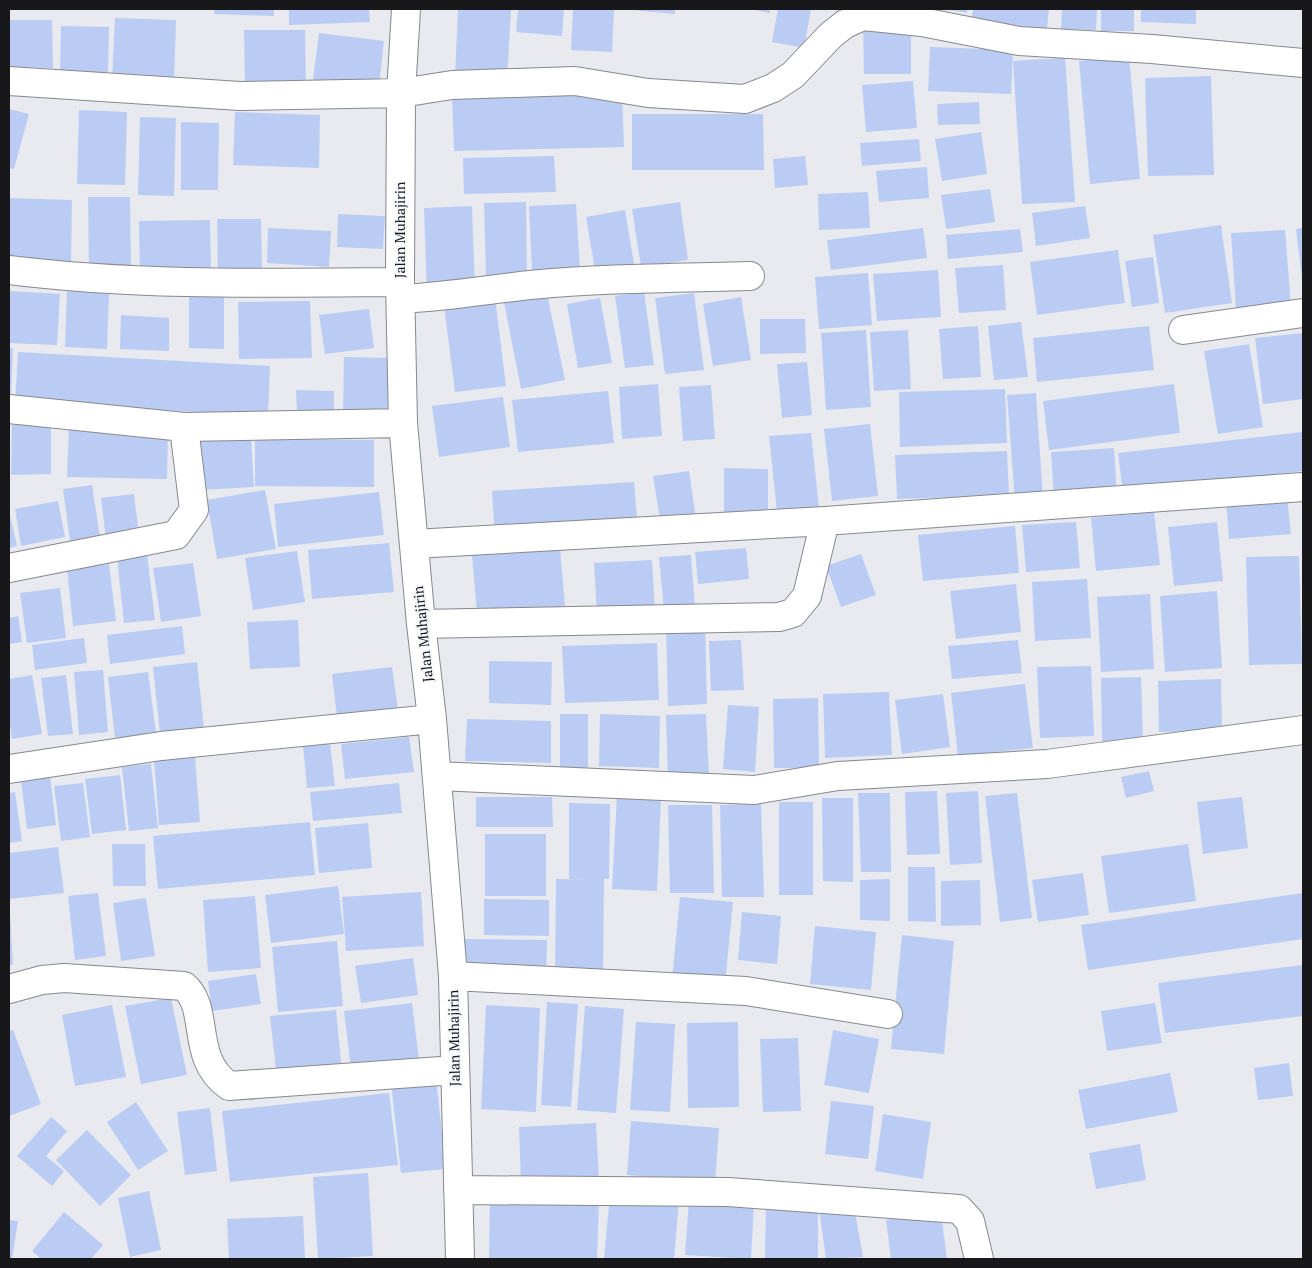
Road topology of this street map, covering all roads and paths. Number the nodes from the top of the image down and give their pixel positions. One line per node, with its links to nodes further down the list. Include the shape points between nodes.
1 (406, 9): 4 (street, Jalan Muhajirin)
2 (1303, 63): 4 (street, via 1019,41 922,22 863,16 831,35 793,75 745,99 648,93 575,81 452,86)
3 (9, 81): 4 (street, via 240,96)
4 (401, 93): 7 (street, Jalan Muhajirin)
5 (9, 270): 7 (street, via 68,278)
6 (750, 276): 7 (street, via 540,285 450,296)
7 (400, 290): 11 (street, Jalan Muhajirin)
8 (1303, 313): 9 (street)
9 (1183, 330)
10 (9, 409): 12 (street)
11 (403, 423): 12 (street); 15 (street, Jalan Muhajirin)
12 (184, 427): 16 (street, via 194,510 176,535)
13 (1303, 487): 14 (street)
14 (825, 521): 15 (street); 17 (street, via 807,596 793,613 779,617)
15 (414, 544): 17 (street, Jalan Muhajirin)
16 (9, 568)
17 (421, 624): 18 (street, Jalan Muhajirin)
18 (432, 719): 20 (street, via 161,746); 21 (street, Jalan Muhajirin)
19 (1303, 730): 21 (street, via 1047,764 838,776 754,790)
20 (9, 769)
21 (437, 776): 22 (street, Jalan Muhajirin)
22 (452, 976): 24 (street, via 746,992); 25 (street, Jalan Muhajirin)
23 (9, 989): 25 (street, via 64,978 184,986 195,996 203,1047 216,1077 229,1086)
24 (888, 1014)
25 (455, 1070): 26 (street, Jalan Muhajirin)
26 (458, 1190): 27 (street, Jalan Muhajirin); 28 (street, via 728,1192 959,1209 970,1221)
27 (453, 1259)
28 (979, 1259)

